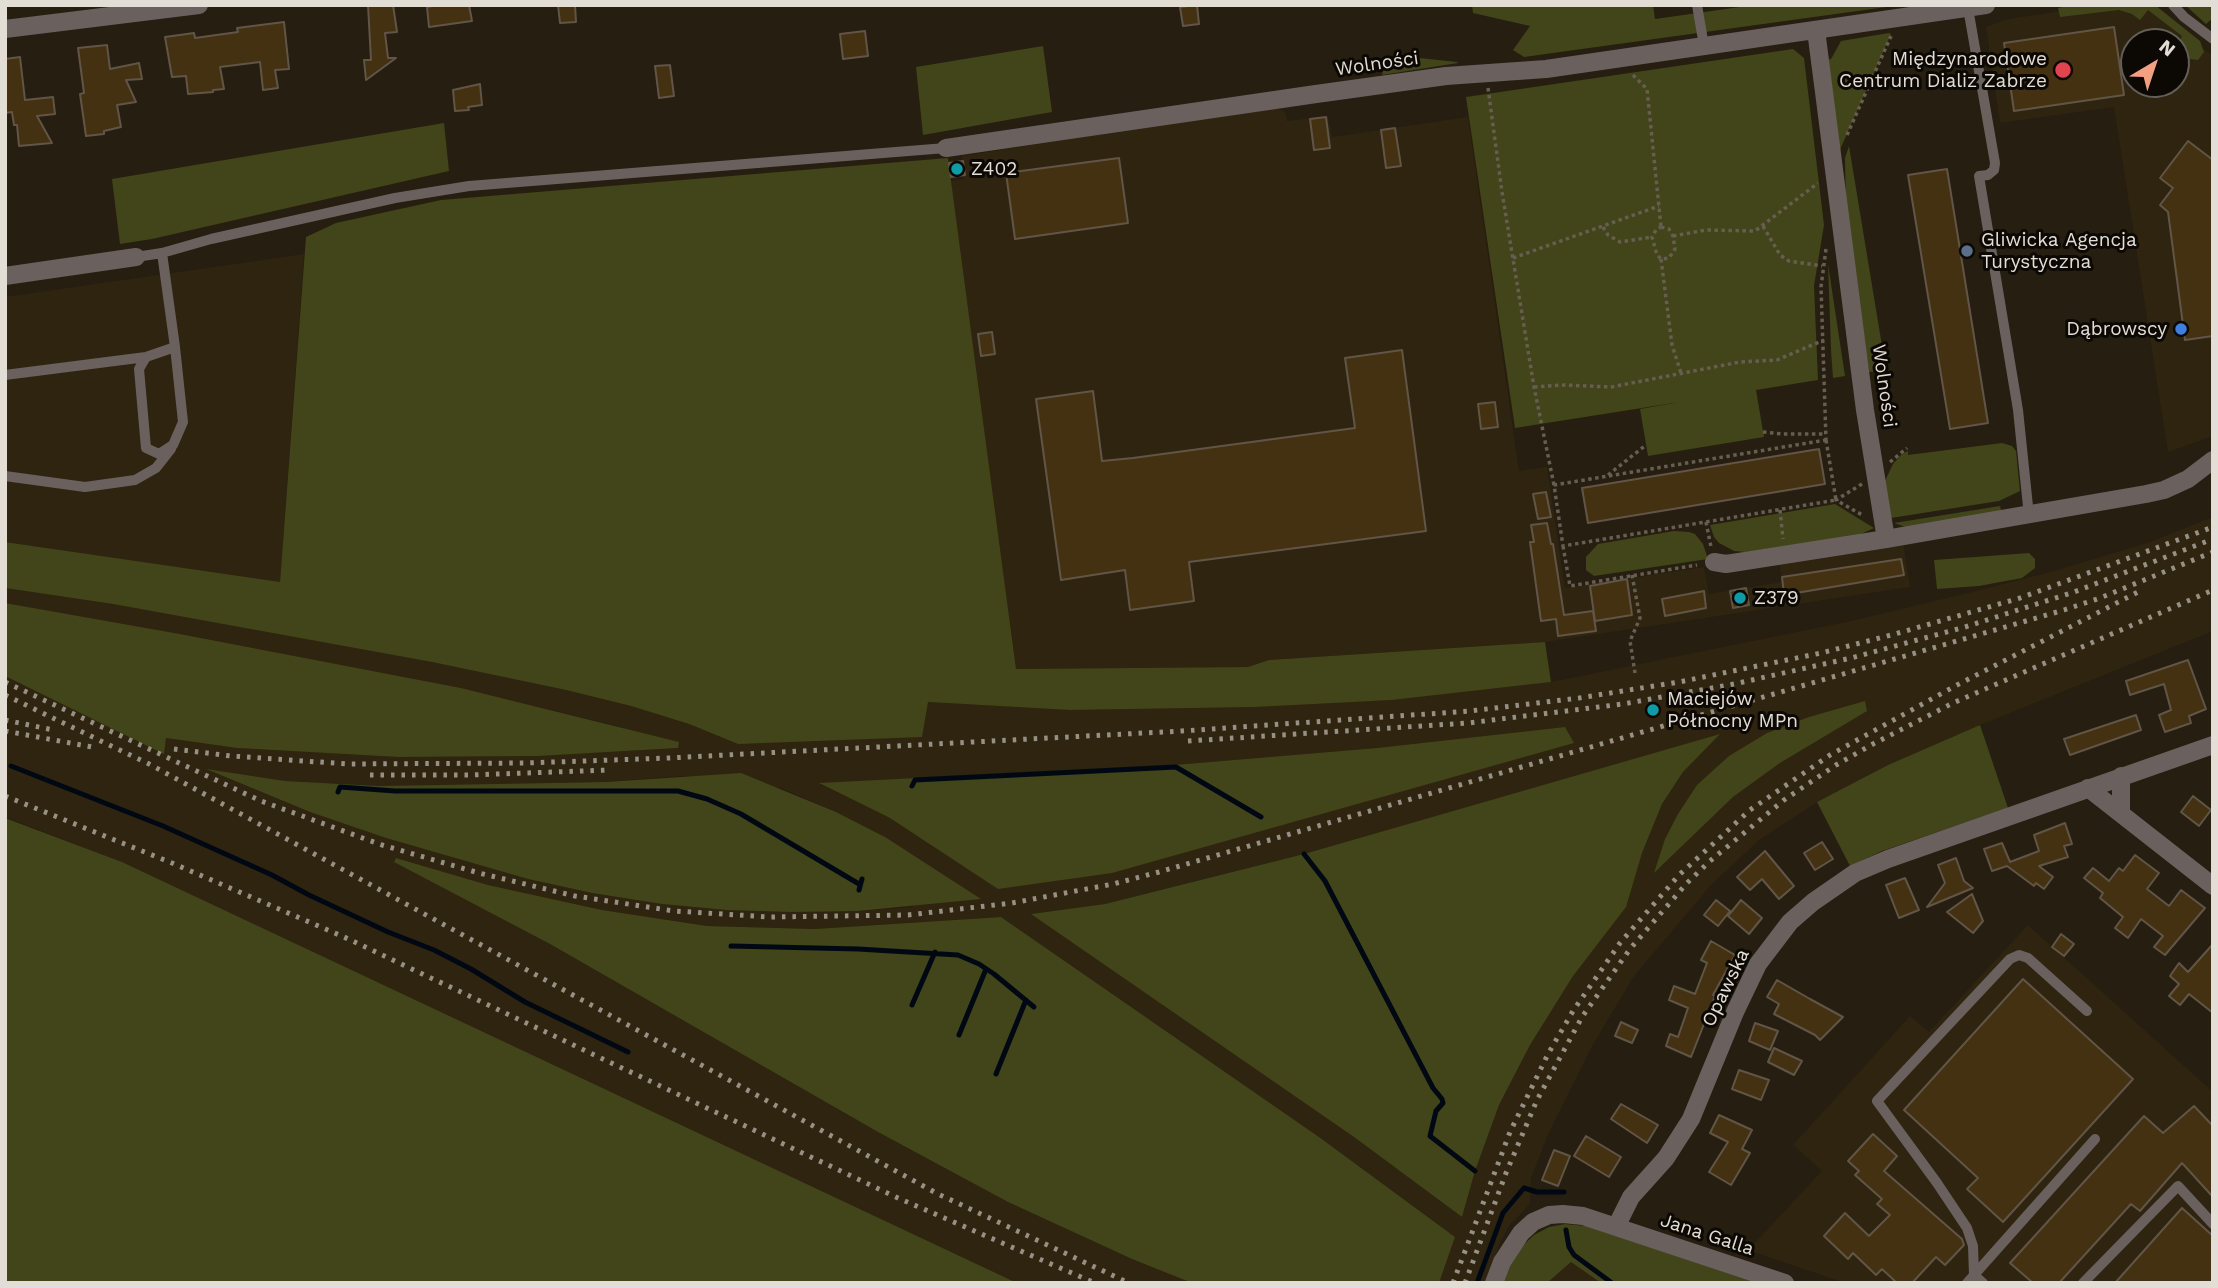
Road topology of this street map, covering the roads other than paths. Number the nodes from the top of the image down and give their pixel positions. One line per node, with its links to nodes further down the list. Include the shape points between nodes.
1 (199, 5): 6 (street)
2 (1697, 5): 9 (lane)
3 (1986, 5): 5 (street, Wolności)
4 (2173, 5): 8 (lane)
5 (1968, 8): 7 (street, Wolności); 20 (lane, via 1996,163 1988,175 1979,176 2018,410)
6 (5, 29)
7 (1816, 30): 9 (street, Wolności); 21 (street, Wolności)
8 (2213, 39)
9 (1704, 46): 10 (street, Wolności, via 1546,69 1405,82)
10 (946, 148): 11 (lane, via 469,186 395,198)
11 (162, 253): 12 (lane); 14 (lane)
12 (136, 257): 13 (street)
13 (5, 276)
14 (175, 347): 15 (lane); 17 (lane, via 183,422)
15 (146, 358): 16 (lane); 17 (lane, via 139,369 146,448 159,454)
16 (5, 375)
17 (173, 445): 19 (lane, via 156,468 135,480 85,487)
18 (2213, 460): 20 (street, via 2164,490)
19 (5, 476)
20 (2029, 516): 21 (street)
21 (1885, 531): 22 (street, via 1786,555)
22 (1714, 562)
23 (2213, 745): 24 (street, Opawska)
24 (2121, 776): 25 (street, Opawska); 26 (street)
25 (2088, 788): 26 (street); 31 (street, Opawska, via 1871,866 1838,883 1801,912 1758,964 1691,1119 1666,1158 1623,1208)
26 (2121, 813): 27 (street)
27 (2213, 886)
28 (2087, 1011): 32 (lane, via 2019,955 2010,959 1877,1101 1967,1228)
29 (2095, 1139): 32 (lane)
30 (2213, 1224): 35 (lane, via 2178,1186)
31 (1616, 1227): 33 (street, via 1563,1214 1533,1222 1502,1262); 34 (street, Jana Galla)
32 (1975, 1280)
33 (1494, 1283)
34 (1785, 1283)
35 (2083, 1283)

